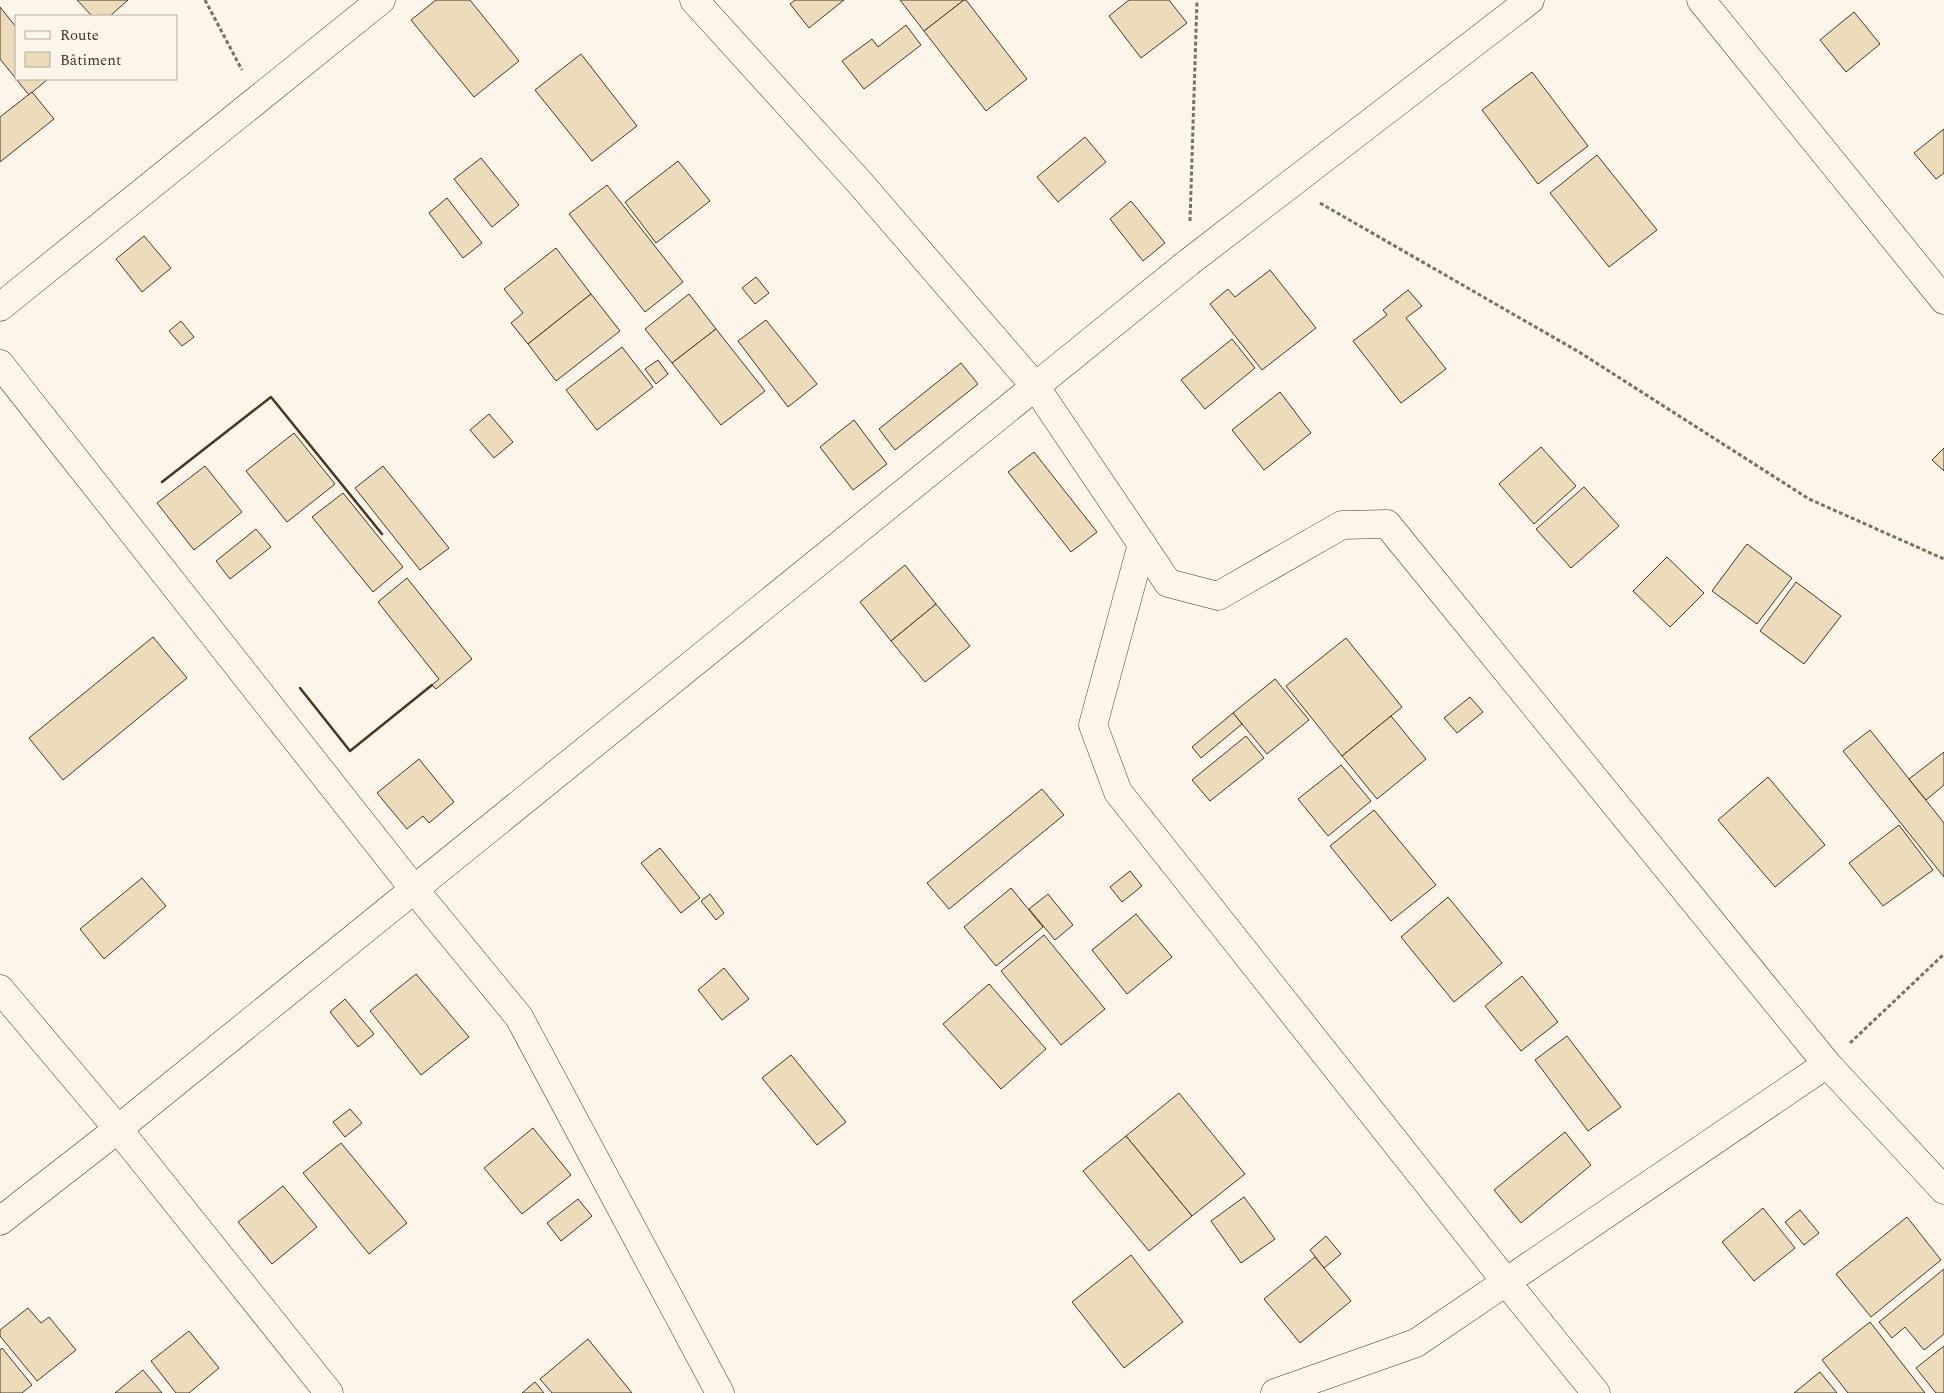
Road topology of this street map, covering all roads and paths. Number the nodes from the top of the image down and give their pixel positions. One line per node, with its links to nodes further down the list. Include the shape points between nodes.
1 (205, 0): 7 (path)
2 (380, 0): 7 (street)
3 (694, 0): 13 (street, via 860,183)
4 (1197, 0): 9 (path)
5 (1530, 0): 8 (street)
6 (1701, 0): 10 (street)
7 (257, 99): 11 (street)
8 (1289, 185): 9 (street); 15 (path, via 1579,352 1809,499)
9 (1189, 262): 13 (street)
10 (1944, 300)
11 (0, 307)
12 (0, 364): 16 (street)
13 (1035, 386): 14 (street); 16 (street)
14 (1142, 544): 19 (street, via 1168,583 1218,596 1342,525 1387,524); 23 (street, via 1093,725 1118,792)
15 (1944, 559)
16 (414, 890): 20 (street); 25 (street, via 519,1016)
17 (1944, 954): 19 (path)
18 (0, 989): 20 (street)
19 (1827, 1064): 21 (street); 23 (street)
20 (118, 1129): 22 (street); 24 (street)
21 (1944, 1190)
22 (0, 1221)
23 (1507, 1282): 26 (street, via 1416,1343); 27 (street)
24 (329, 1393)
25 (720, 1393)
26 (1275, 1393)
27 (1596, 1393)

